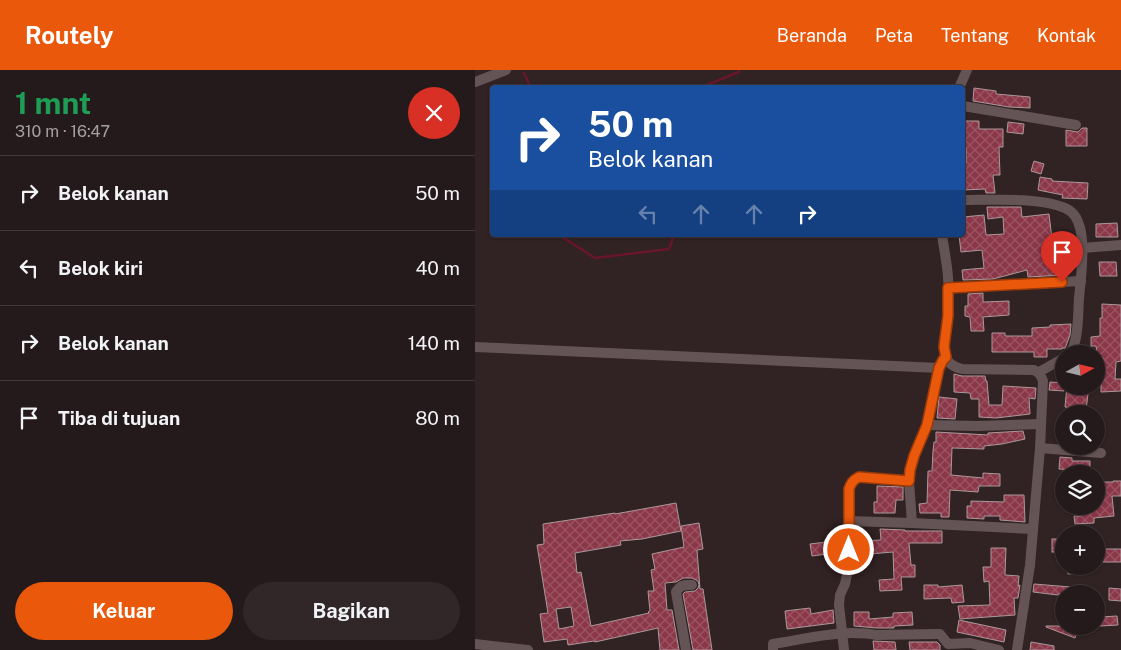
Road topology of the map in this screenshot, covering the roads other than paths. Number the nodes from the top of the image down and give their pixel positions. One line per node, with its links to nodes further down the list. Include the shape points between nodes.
1 (506, 70): 3 (street)
2 (967, 70): 4 (street)
3 (475, 82)
4 (960, 85)
5 (965, 106): 6 (street)
6 (1076, 125)
7 (965, 200): 10 (street, via 1013,200 1052,204 1066,209 1078,222)
8 (942, 237): 12 (street)
9 (1121, 245): 10 (street)
10 (1082, 248): 11 (street)
11 (1081, 281): 12 (street); 13 (street)
12 (948, 288): 15 (street)
13 (1074, 345)
14 (475, 346): 17 (street)
15 (946, 357): 17 (street); 18 (street, via 954,367 962,369)
16 (1055, 363): 18 (street)
17 (939, 368): 20 (street)
18 (1039, 372): 19 (street, via 1043,388)
19 (1041, 424): 20 (street); 21 (street)
20 (927, 425): 23 (street, via 914,456)
21 (1040, 448): 22 (street); 26 (street)
22 (1055, 449)
23 (909, 481): 24 (street, via 859,477 853,480 849,489); 25 (street)
24 (849, 521): 25 (street); 28 (street, via 849,565 839,605)
25 (912, 523): 26 (street)
26 (1032, 528): 35 (street, via 1030,565)
27 (692, 585): 31 (street, via 679,587 677,592)
28 (842, 633): 32 (street, via 773,644); 33 (street); 34 (street, via 940,634 949,644 970,643)
29 (475, 644): 30 (street)
30 (528, 650)
31 (686, 650)
32 (773, 650)
33 (844, 650)
34 (999, 650)
35 (1017, 650)

